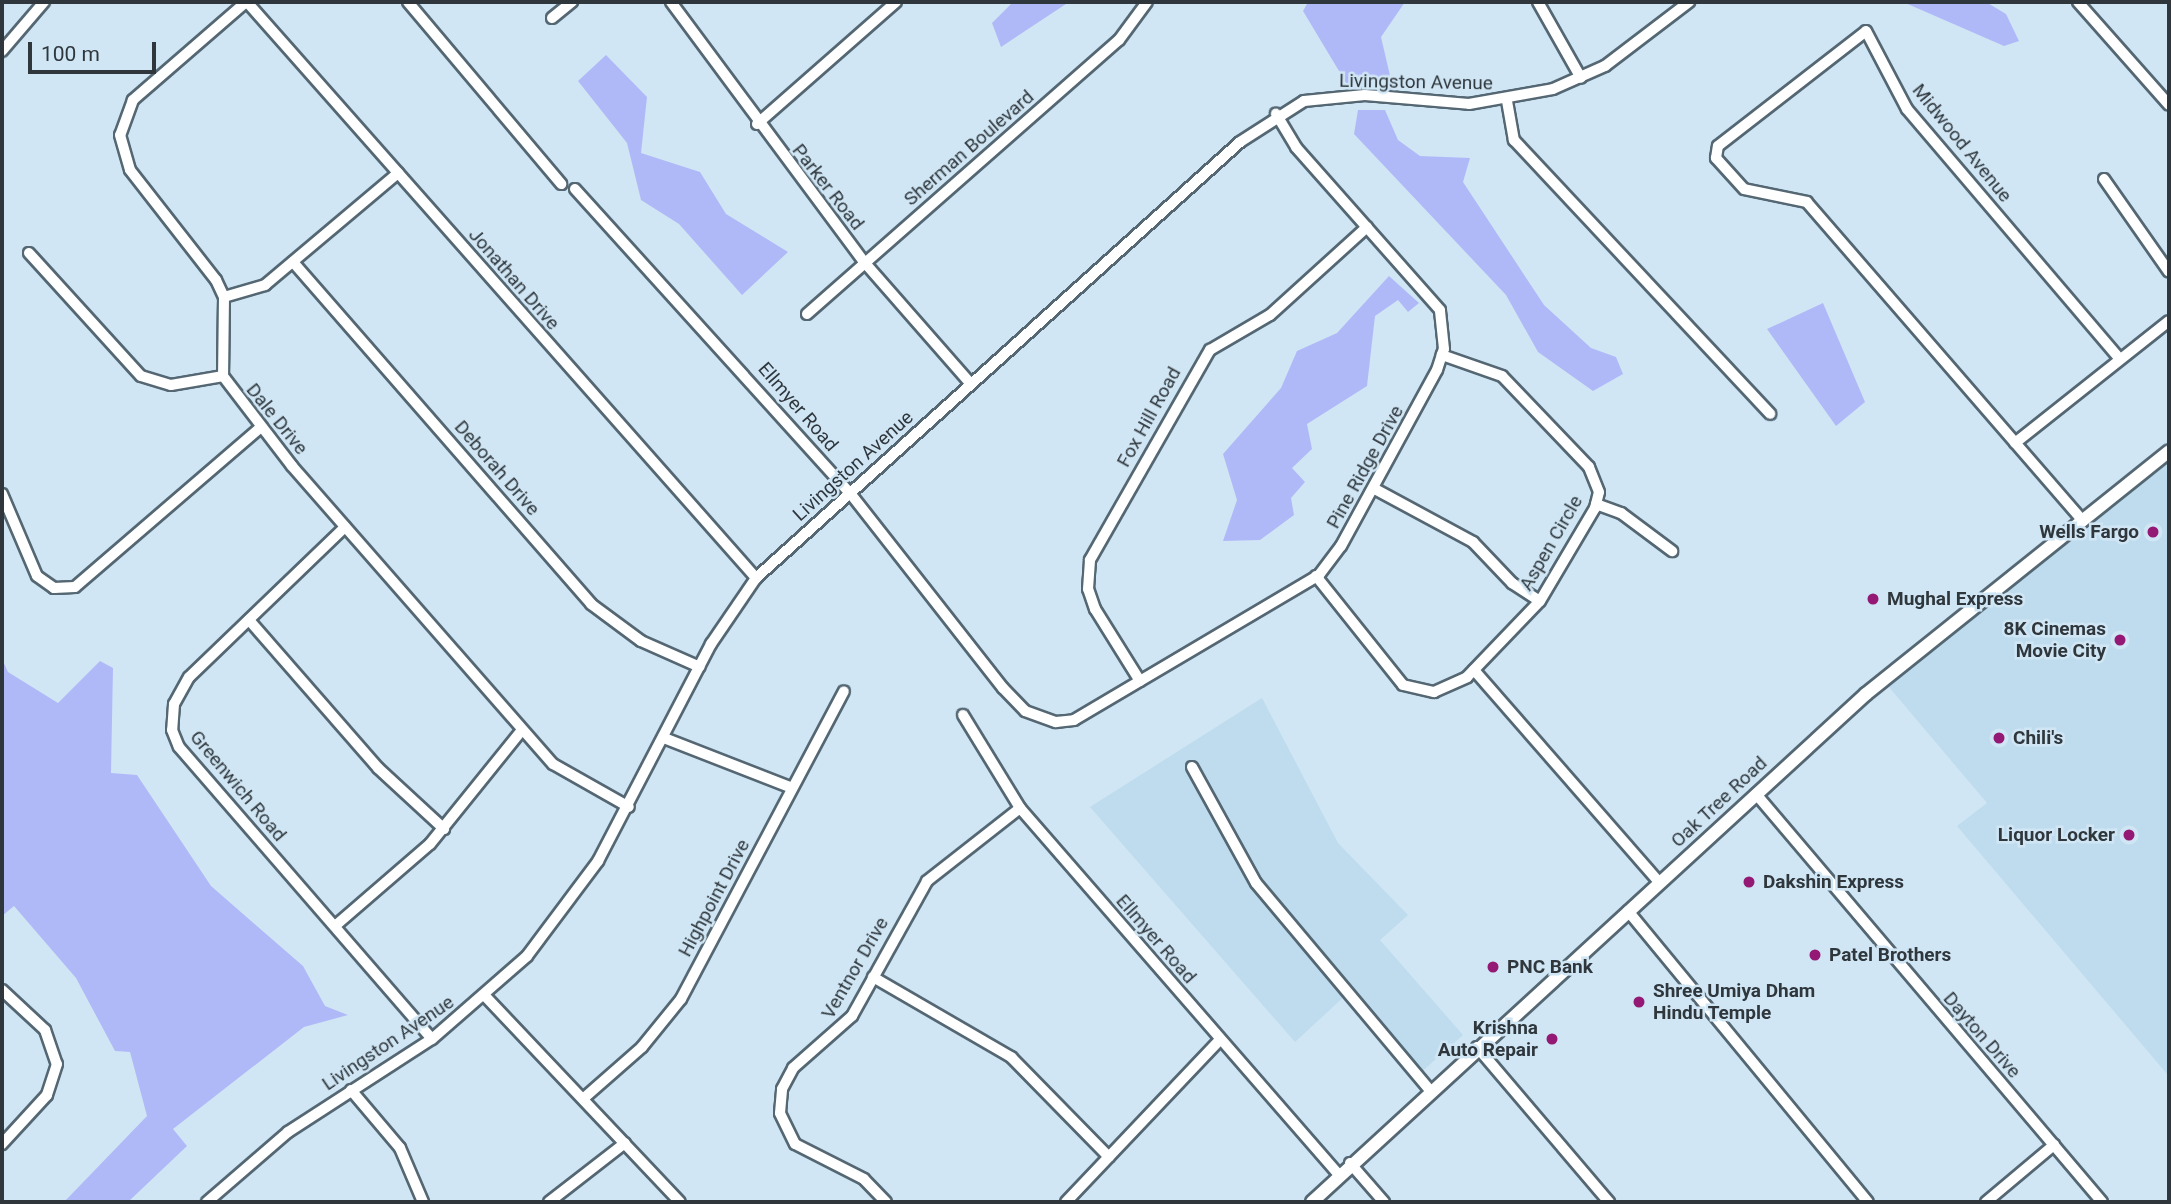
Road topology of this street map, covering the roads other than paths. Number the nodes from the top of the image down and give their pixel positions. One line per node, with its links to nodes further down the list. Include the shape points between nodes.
1 (44, 2): 12 (street)
2 (247, 2): 18 (street, Jonathan Drive); 27 (street, via 132,100 120,135 130,170)
3 (408, 2): 20 (street)
4 (572, 2): 11 (street)
5 (671, 2): 17 (street, Parker Road)
6 (896, 2): 17 (street)
7 (1147, 2): 25 (street, Sherman Boulevard, via 1119,40)
8 (1538, 2): 13 (street)
9 (1689, 2): 13 (street, Livingston Avenue, via 1632,48)
10 (2078, 2): 15 (street)
11 (552, 18)
12 (4, 45)
13 (1581, 78): 14 (street, Livingston Avenue)
14 (1507, 101): 16 (street, Livingston Avenue, via 1469,104 1365,95 1304,101); 34 (street, via 1514,140)
15 (2169, 105)
16 (1276, 114): 22 (street, Pine Ridge Drive, via 1296,147); 33 (street, Livingston Avenue)
17 (757, 124): 25 (street, Parker Road)
18 (398, 173): 24 (street); 46 (street, Jonathan Drive)
19 (2104, 180): 26 (street)
20 (561, 184)
21 (575, 189): 39 (street, Ellmyer Road)
22 (1367, 227): 30 (street, Pine Ridge Drive, via 1440,310); 51 (street, Fox Hill Road, via 1270,315 1210,350 1090,560 1088,589 1095,608)
23 (29, 253): 32 (street, via 141,376 171,385)
24 (293, 262): 27 (street, via 259,289); 49 (street, Deborah Drive, via 591,604 641,641)
25 (865, 263): 28 (street, Sherman Boulevard); 33 (street, Parker Road)
26 (2169, 272)
27 (223, 297): 32 (street, Dale Drive)
28 (807, 314)
29 (2169, 321): 31 (street)
30 (1442, 355): 38 (street, Pine Ridge Drive); 41 (street, Aspen Circle, via 1502,376 1589,467)
31 (2120, 359): 36 (street); 36 (street, Midwood Avenue, via 1907,109 1866,31 1717,146 1716,159 1739,186 1801,198 1814,209)
32 (223, 376): 35 (street, Dale Drive)
33 (971, 384): 39 (street, Livingston Avenue)
34 (1770, 414)
35 (261, 427): 40 (street, via 87,579 68,589 42,581); 43 (street, Dale Drive)
36 (2015, 443): 42 (street)
37 (2169, 451): 42 (main road, Oak Tree Road)
38 (1373, 488): 45 (street, Pine Ridge Drive, via 1341,547); 47 (street, via 1474,542 1511,583)
39 (849, 493): 46 (street, Livingston Avenue); 54 (street, Ellmyer Road, via 981,663)
40 (2, 494)
41 (1596, 503): 44 (street, via 1628,517); 47 (street, Aspen Circle)
42 (2083, 522): 59 (main road, Oak Tree Road, via 1866,694)
43 (345, 527): 48 (street, Greenwich Road); 55 (street, Dale Drive)
44 (1672, 551)
45 (1316, 576): 50 (street, Aspen Circle, via 1403,685 1434,692); 51 (street, Pine Ridge Drive)
46 (757, 578): 49 (street, Livingston Avenue)
47 (1540, 601): 50 (street, Aspen Circle)
48 (249, 620): 62 (street, via 378,768); 65 (street, Greenwich Road, via 188,677 174,704 172,730 178,747)
49 (700, 667): 56 (street, Livingston Avenue)
50 (1474, 670): 63 (street)
51 (1140, 681): 54 (street, Pine Ridge Drive, via 1074,719)
52 (844, 691): 58 (street, Highpoint Drive)
53 (963, 715): 61 (street, Ellmyer Road)
54 (1039, 719)
55 (522, 730): 60 (street, Dale Drive, via 566,774); 62 (street)
56 (664, 738): 58 (street); 60 (street, Livingston Avenue)
57 (1192, 767): 72 (street, via 1256,883)
58 (792, 788): 74 (street, Highpoint Drive, via 681,999 642,1047)
59 (1756, 794): 63 (main road, Oak Tree Road); 77 (street, Dayton Drive)
60 (629, 807): 68 (street, Livingston Avenue, via 549,932)
61 (1020, 808): 66 (street, Ventnor Drive, via 927,881); 70 (street, Ellmyer Road)
62 (444, 829): 65 (street)
63 (1660, 883): 64 (main road, Oak Tree Road)
64 (1628, 911): 71 (main road, Oak Tree Road); 90 (street)
65 (335, 926): 69 (street, Greenwich Road)
66 (873, 977): 78 (street, via 1011,1057); 85 (street, Ventnor Drive, via 845,1025 793,1068 782,1089 780,1113 795,1144 864,1180)
67 (2, 990): 76 (street, via 45,1030 57,1064 47,1095)
68 (486, 997): 69 (street, Livingston Avenue); 74 (street)
69 (432, 1039): 73 (street, Livingston Avenue)
70 (1220, 1040): 78 (street); 80 (street, Ellmyer Road)
71 (1477, 1047): 72 (main road, Oak Tree Road); 89 (street)
72 (1429, 1089): 79 (main road, Oak Tree Road)
73 (351, 1090): 81 (street, Livingston Avenue, via 288,1132); 82 (street, via 400,1148)
74 (584, 1098): 75 (street)
75 (625, 1143): 83 (street); 84 (street)
76 (2, 1144)
77 (2054, 1145): 91 (street); 92 (street, Dayton Drive)
78 (1109, 1157): 86 (street)
79 (1350, 1163): 80 (main road, Oak Tree Road); 88 (street)
80 (1338, 1174): 87 (main road, Oak Tree Road)
81 (207, 1202)
82 (423, 1202)
83 (549, 1202)
84 (680, 1202)
85 (886, 1202)
86 (1066, 1202)
87 (1312, 1202)
88 (1384, 1202)
89 (1609, 1202)
90 (1868, 1202)
91 (1986, 1202)
92 (2102, 1202)

